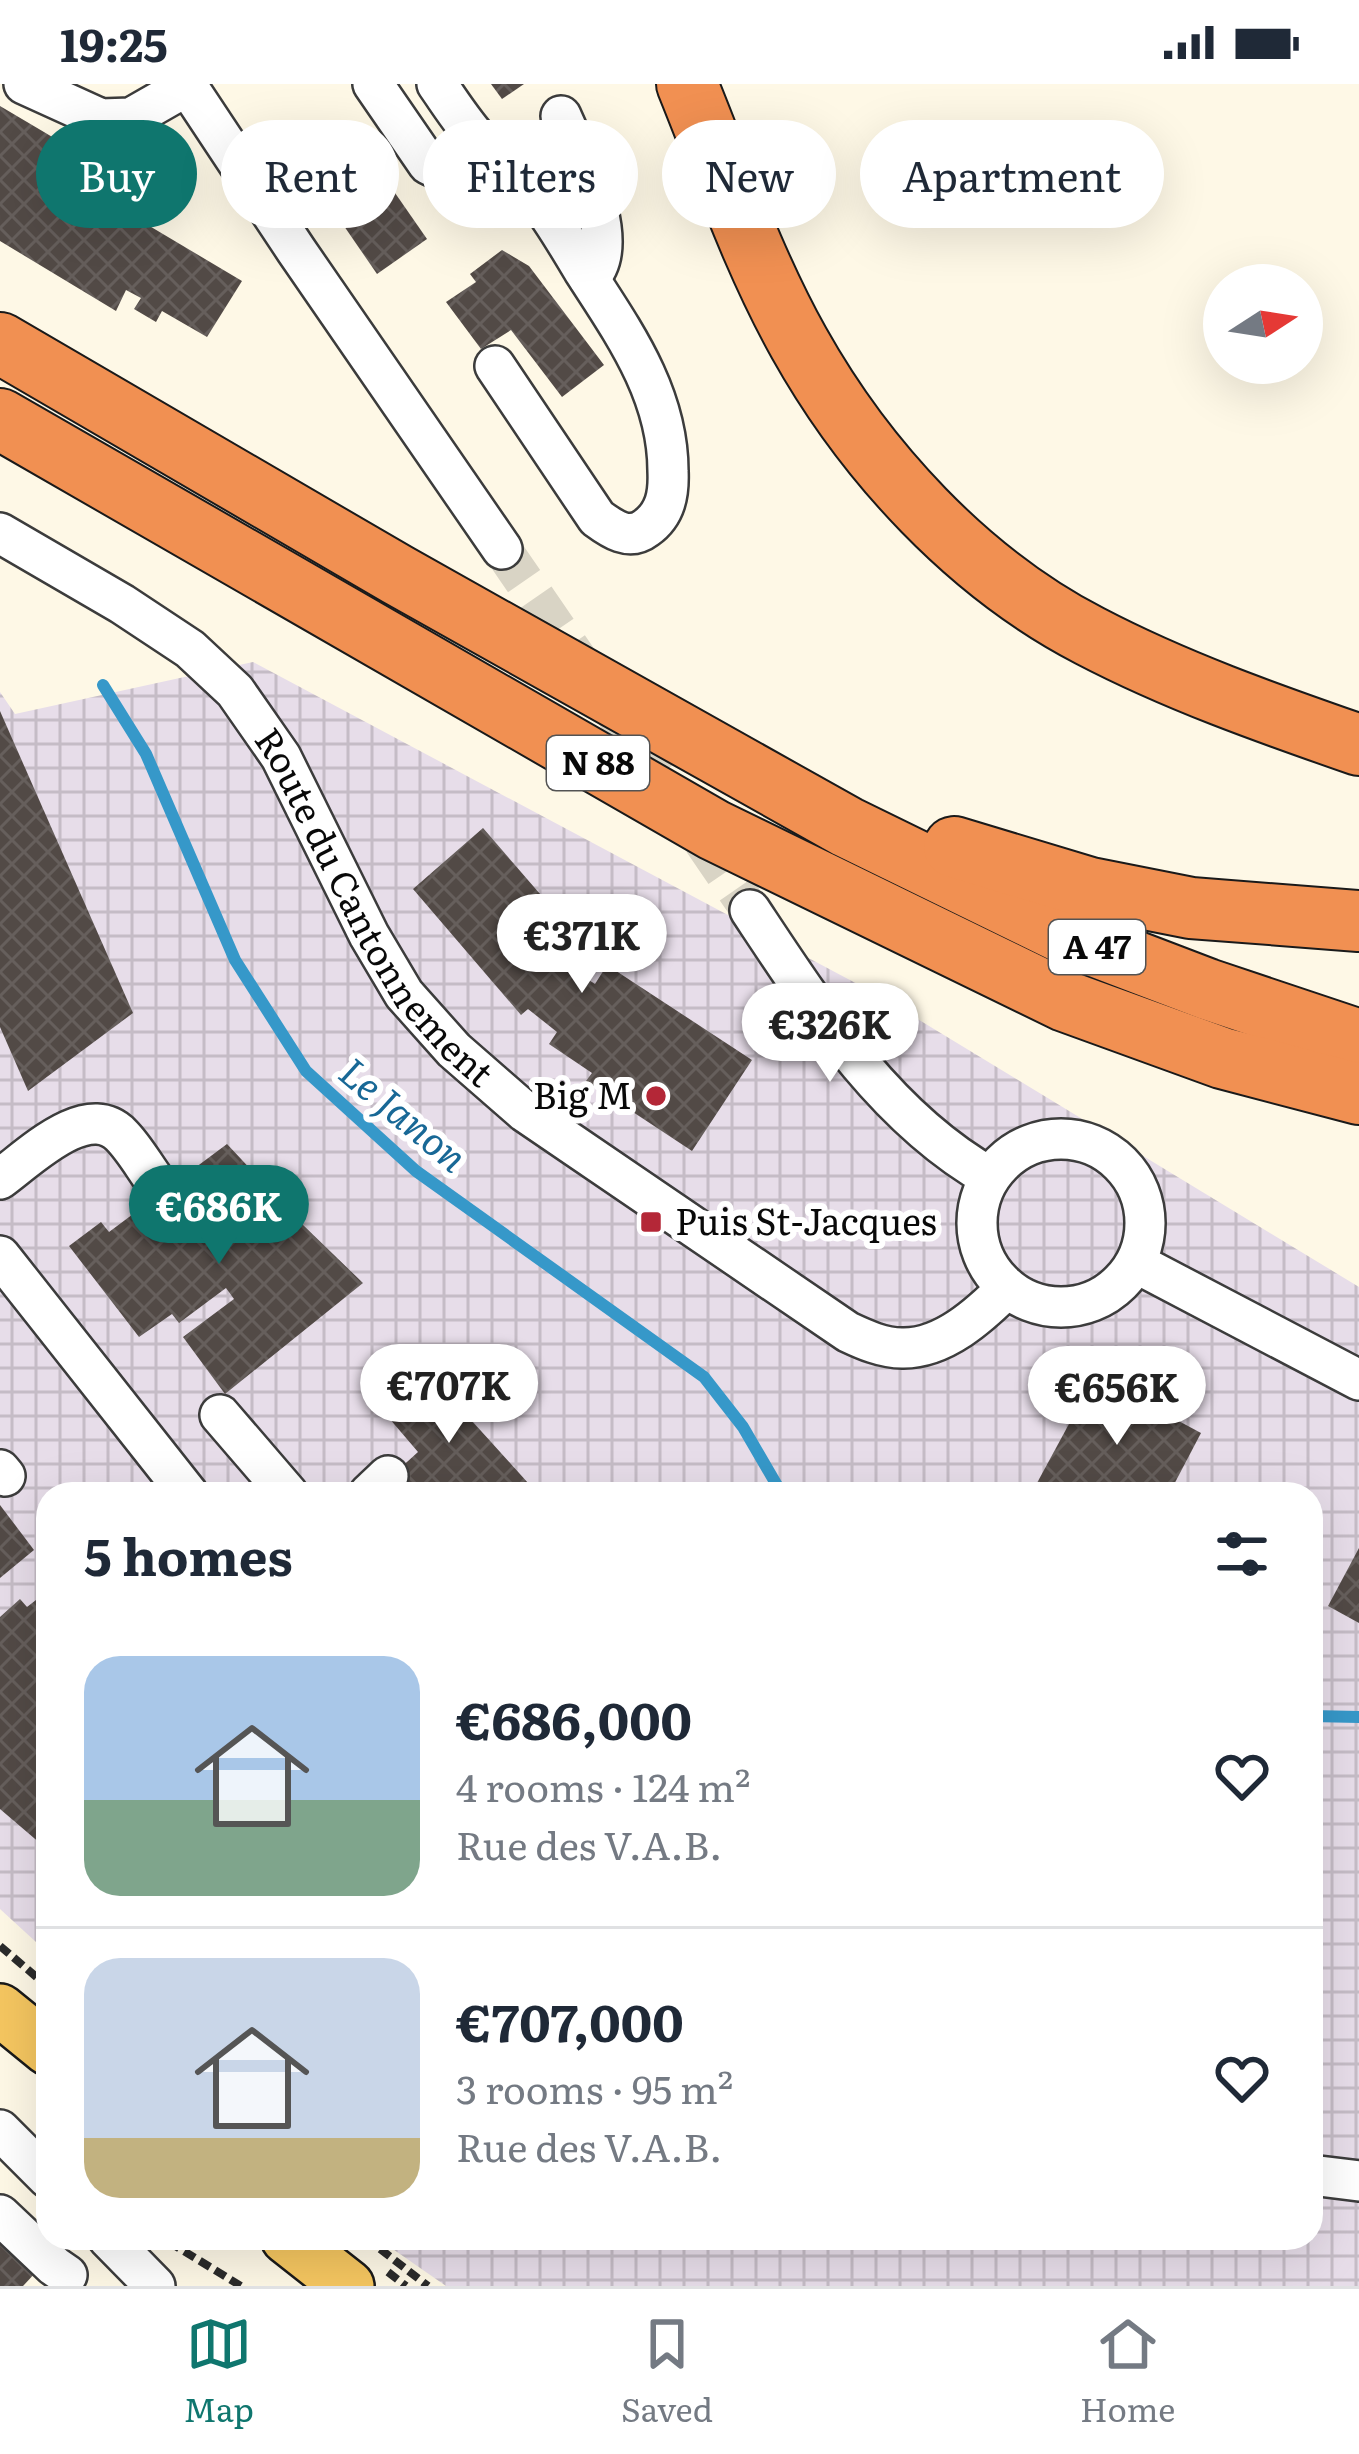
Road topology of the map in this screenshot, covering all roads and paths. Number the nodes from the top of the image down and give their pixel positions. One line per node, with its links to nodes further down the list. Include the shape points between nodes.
1 (24, 84): 5 (street, via 101,119 130,118)
2 (373, 84): 8 (street)
3 (437, 84): 7 (street)
4 (687, 84): 16 (highway, via 799,342 895,481 1013,587 1087,635 1210,693)
5 (187, 85): 15 (street)
6 (561, 116): 10 (street, via 602,233 601,259)
7 (464, 120)
8 (423, 157)
9 (557, 228): 10 (street)
10 (589, 278): 12 (street, via 658,403 668,495 644,530 628,534 597,518)
11 (0, 343): 17 (highway, N 88)
12 (495, 366)
13 (0, 418): 21 (highway, N 88, via 714,830 1065,1001)
14 (0, 533): 29 (street, Route du Cantonnement, via 122,604 235,691 281,757 404,994 525,1112 877,1345 905,1348 949,1334)
15 (502, 549)
16 (1359, 745)
17 (847, 826): 19 (highway, via 1191,908); 20 (highway, A 47, via 1076,939)
18 (750, 910): 24 (street, via 850,1051 945,1147)
19 (1359, 921)
20 (1359, 1040)
21 (1222, 1058): 22 (highway); 23 (highway, N 88, via 1299,1106)
22 (1359, 1094)
23 (1359, 1124)
24 (991, 1177): 27 (street, via 1035,1143 1091,1144 1134,1180 1144,1207); 29 (street, via 980,1199 980,1247)
25 (0, 1179): 26 (street, via 92,1122 120,1134)
26 (155, 1181)
27 (1136, 1262): 29 (street, via 1121,1283 1078,1306 1028,1301); 30 (street)
28 (6, 1275): 32 (street)
29 (1007, 1288)
30 (1359, 1380)
31 (220, 1415): 33 (street)
32 (163, 1482)
33 (278, 1482)
34 (0, 1946): 35 (path)
35 (36, 1977)
36 (0, 2010): 37 (main road)
37 (36, 2039)
38 (0, 2130): 39 (street)
39 (36, 2166)
40 (1323, 2176): 41 (street)
41 (1359, 2181)
42 (0, 2215): 48 (street)
43 (89, 2250): 48 (street)
44 (116, 2250): 49 (street)
45 (182, 2250): 50 (path)
46 (302, 2250): 51 (main road)
47 (382, 2250): 52 (path)
48 (64, 2280)
49 (154, 2286)
50 (241, 2286)
51 (348, 2286)
52 (428, 2286)

